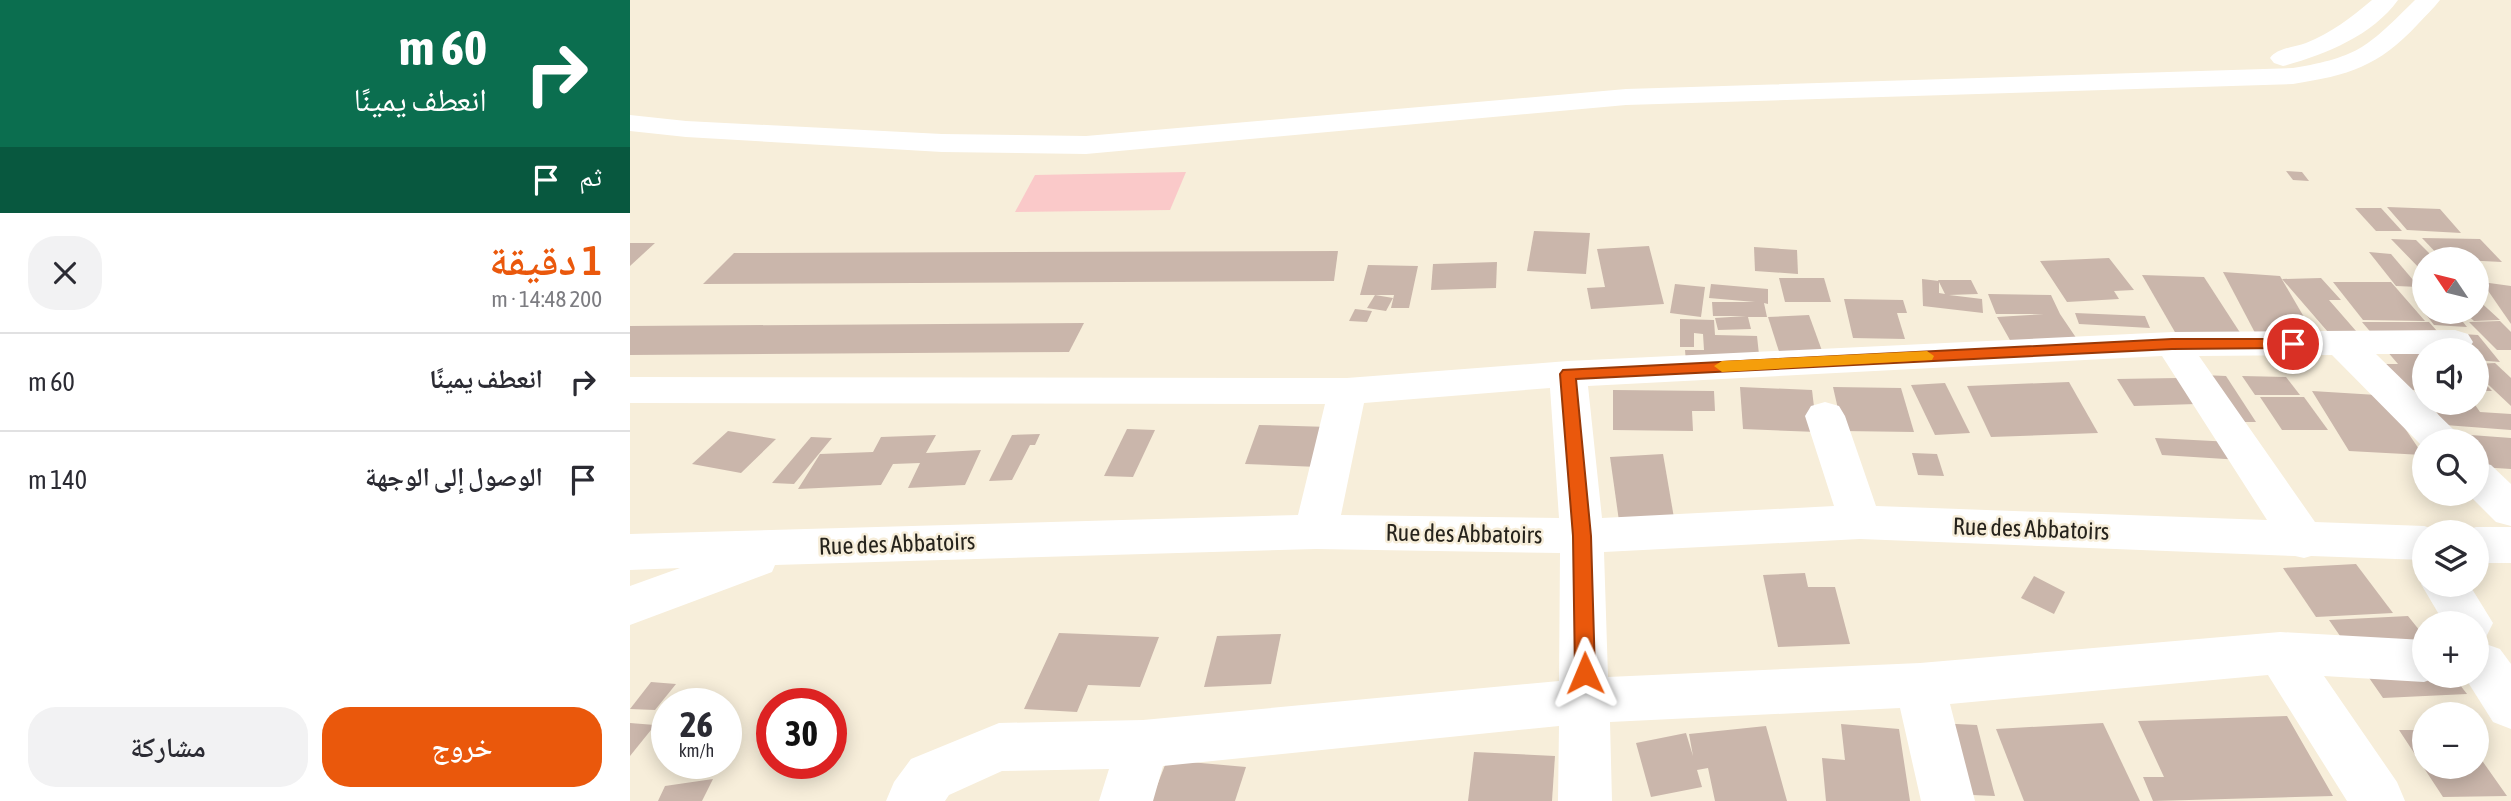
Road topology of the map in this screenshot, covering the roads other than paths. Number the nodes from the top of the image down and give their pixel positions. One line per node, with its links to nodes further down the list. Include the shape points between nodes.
1 (2386, 0): 3 (street, via 2347,34 2317,49 2274,60 1617,86 1088,129)
2 (2427, 0): 5 (street, via 2381,47 2361,60 2293,76 1626,97 1086,145 942,143)
3 (630, 101)
4 (630, 123): 5 (street)
5 (686, 129): 6 (street)
6 (630, 132)
7 (2412, 342): 8 (street)
8 (2342, 343): 9 (street); 14 (street)
9 (2172, 344): 10 (street); 20 (street)
10 (1568, 374): 12 (street); 19 (street)
11 (630, 390): 12 (street)
12 (1347, 391): 18 (street)
13 (1825, 415): 17 (street)
14 (2429, 429)
15 (2489, 489): 16 (street)
16 (2511, 510)
17 (1860, 522): 19 (street, Rue des Abbatoirs); 20 (street, Rue des Abbatoirs)
18 (1316, 532): 19 (street, Rue des Abbatoirs); 24 (street, Rue des Abbatoirs)
19 (1582, 536): 30 (street)
20 (2304, 541): 23 (street, Rue des Abbatoirs)
21 (2489, 545): 22 (street)
22 (2511, 545)
23 (2412, 547)
24 (789, 548): 25 (street, Rue des Abbatoirs); 26 (street)
25 (633, 552): 26 (street)
26 (642, 602)
27 (2280, 653): 28 (street); 29 (street); 36 (street)
28 (2412, 660)
29 (1920, 685): 30 (street); 35 (street)
30 (1585, 701): 31 (street); 34 (street)
31 (1143, 744): 32 (street, via 999,747 930,777); 33 (street)
32 (913, 801)
33 (1126, 801)
34 (1585, 801)
35 (1948, 801)
36 (2378, 801)

